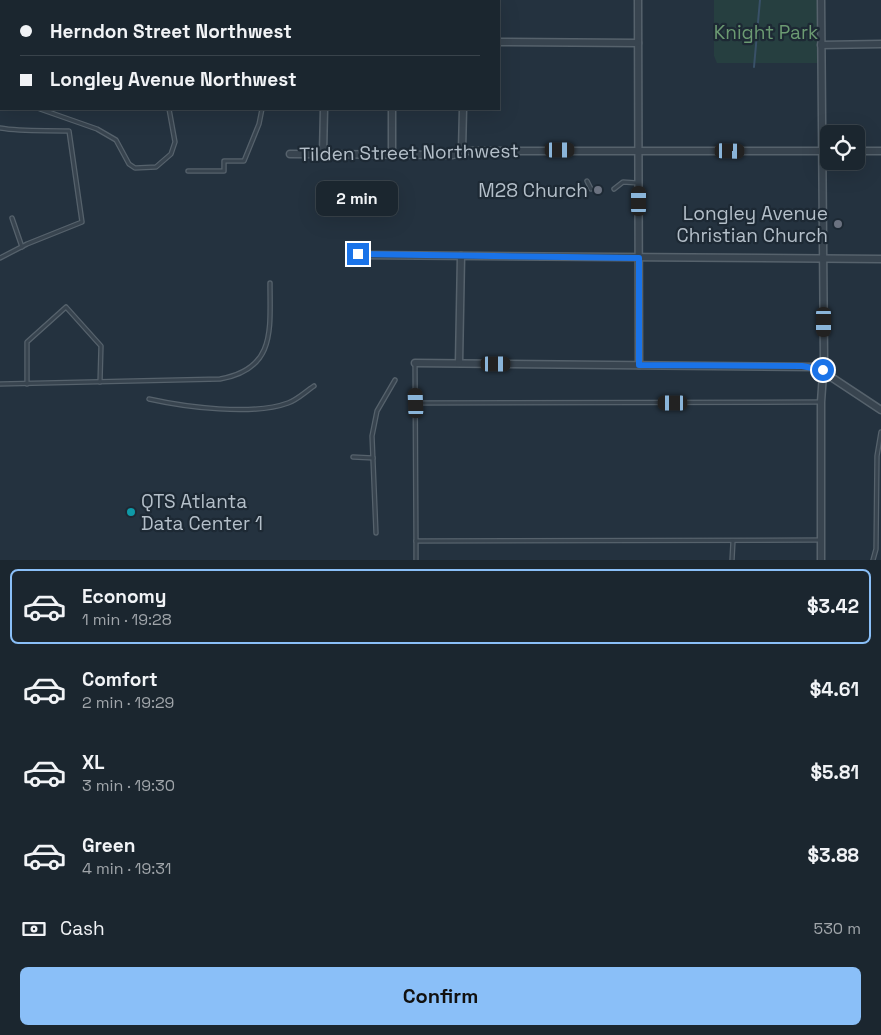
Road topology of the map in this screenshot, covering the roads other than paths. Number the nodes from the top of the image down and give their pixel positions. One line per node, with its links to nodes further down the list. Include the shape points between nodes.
1 (638, 0): 4 (street)
2 (821, 0): 6 (street)
3 (500, 42): 4 (street)
4 (638, 43): 15 (street)
5 (881, 44): 6 (street)
6 (821, 45): 13 (street)
7 (43, 110): 8 (lane, via 98,129 116,140 129,164 135,168 156,167 171,154 175,142)
8 (169, 110)
9 (262, 110): 24 (lane, via 244,161 224,161 224,171)
10 (324, 110): 21 (street)
11 (392, 110): 22 (street)
12 (462, 110): 16 (street)
13 (825, 125)
14 (0, 128): 30 (lane, via 22,132 70,132 82,222)
15 (639, 150): 16 (street, Tilden Street Northwest); 19 (street, Tilden Street Northwest); 26 (street)
16 (462, 151): 22 (street, Tilden Street Northwest, via 453,154)
17 (865, 151): 18 (street)
18 (881, 151)
19 (820, 152)
20 (290, 154): 21 (street, Tilden Street Northwest)
21 (324, 154): 22 (street, Tilden Street Northwest)
22 (392, 154)
23 (825, 170): 35 (street)
24 (188, 171)
25 (587, 181): 27 (lane)
26 (639, 183): 28 (lane, via 623,182); 34 (street)
27 (591, 189)
28 (614, 189)
29 (12, 218): 30 (lane)
30 (22, 247): 33 (lane)
31 (358, 254): 32 (street)
32 (461, 256): 34 (street); 39 (street)
33 (0, 258)
34 (639, 258): 35 (street); 40 (street)
35 (823, 259): 36 (street); 41 (street)
36 (881, 259)
37 (270, 283): 43 (lane, via 268,336 259,360 250,370 239,376 220,379)
38 (415, 363): 39 (street); 49 (lane)
39 (459, 363): 40 (street)
40 (639, 365): 41 (street, via 802,366)
41 (823, 370): 48 (street); 50 (street)
42 (394, 380): 54 (lane, via 374,423)
43 (100, 382): 45 (lane); 45 (lane, via 101,346 66,307 27,342)
44 (0, 384): 45 (lane)
45 (27, 384)
46 (314, 386): 47 (lane, via 290,402 270,408 195,408)
47 (149, 399)
48 (821, 402): 49 (lane); 56 (street)
49 (416, 403): 57 (lane)
50 (881, 410)
51 (881, 432): 52 (lane)
52 (879, 456): 62 (lane)
53 (353, 457): 54 (lane)
54 (373, 458): 55 (lane)
55 (376, 532)
56 (821, 540): 58 (lane); 61 (street)
57 (416, 541): 58 (lane); 59 (lane)
58 (732, 541): 60 (lane)
59 (416, 560)
60 (732, 560)
61 (821, 560)
62 (873, 560)

